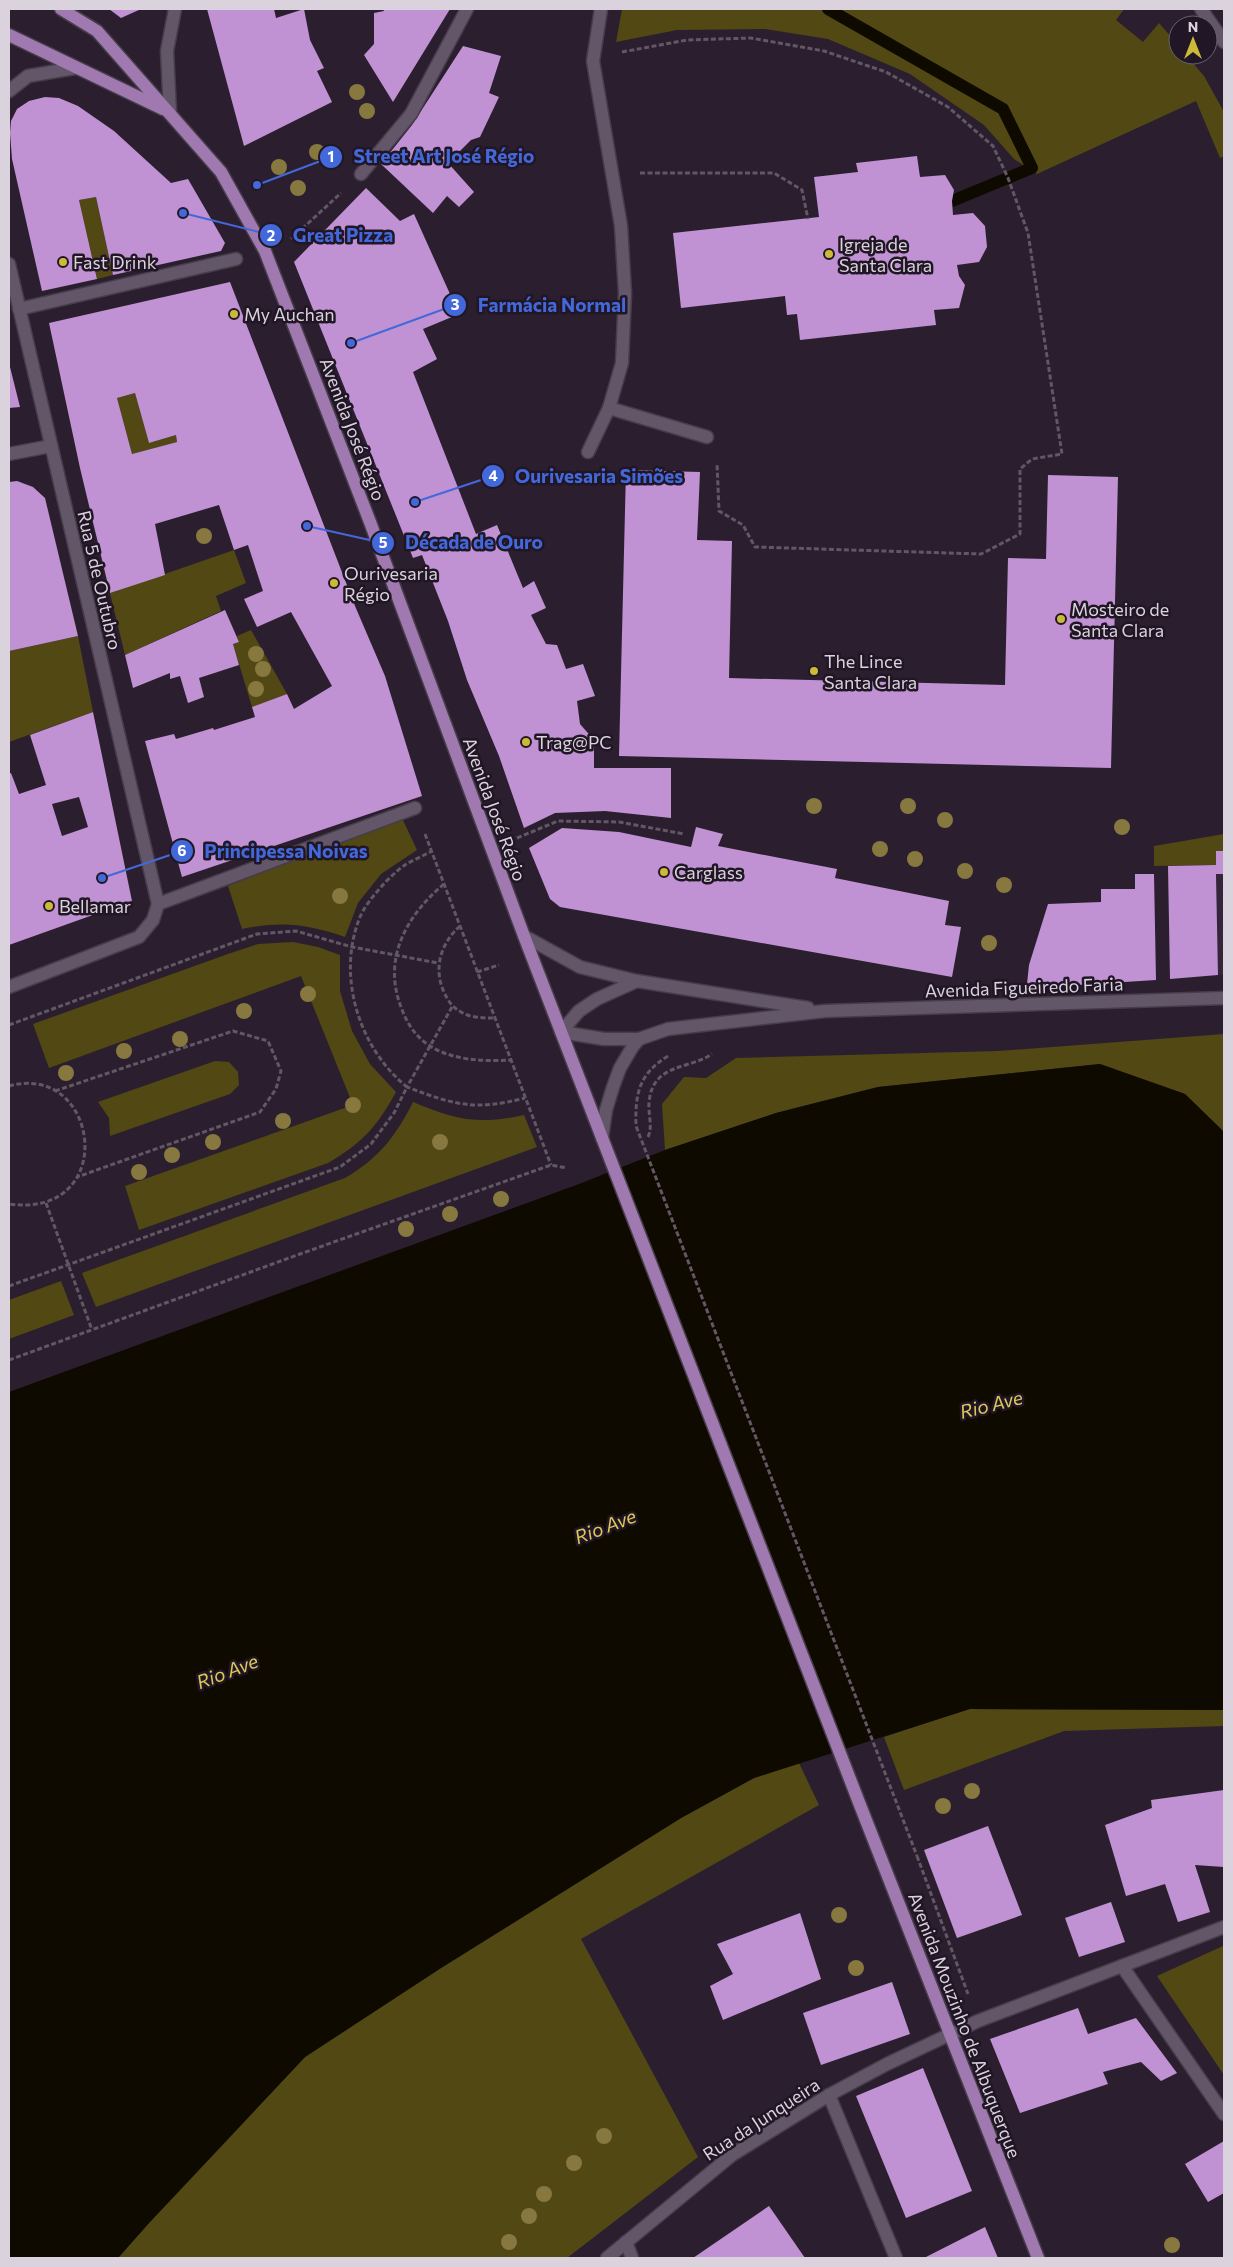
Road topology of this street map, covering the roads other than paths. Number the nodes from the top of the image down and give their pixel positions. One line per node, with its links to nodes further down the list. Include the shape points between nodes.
1 (61, 9): 10 (main road, via 97,31)
2 (175, 9): 10 (street, via 167,51)
3 (467, 9): 11 (street, via 411,114)
4 (601, 9): 15 (street, via 593,61 621,226 625,294 622,363)
5 (1201, 9): 7 (street)
6 (9, 35): 8 (main road)
7 (1224, 42)
8 (75, 68): 9 (street, via 28,76); 10 (main road)
9 (9, 91)
10 (170, 112): 22 (main road, Avenida José Régio, via 221,172 265,251)
11 (361, 174)
12 (236, 259): 14 (street)
13 (9, 264): 14 (street, Rua 5 de Outubro)
14 (20, 309): 17 (street, Rua 5 de Outubro)
15 (608, 408): 16 (street); 18 (street)
16 (707, 437)
17 (51, 446): 19 (street); 21 (street, Rua 5 de Outubro)
18 (588, 452)
19 (10, 455)
20 (415, 808): 21 (street)
21 (158, 904): 24 (street, via 153,920 139,937)
22 (524, 936): 23 (street, Avenida Figueiredo Faria, via 580,967); 27 (main road, Avenida José Régio)
23 (637, 981): 26 (street, Avenida Figueiredo Faria); 27 (street, via 597,998 579,1011)
24 (9, 987)
25 (1224, 998): 26 (street, Avenida Figueiredo Faria)
26 (825, 1011): 28 (street, Avenida Figueiredo Faria, via 668,1029)
27 (561, 1032): 28 (street, Avenida Figueiredo Faria); 29 (main road, Avenida José Régio)
28 (639, 1039): 29 (street, via 620,1068 606,1110)
29 (602, 1138): 30 (main road, Avenida José Régio)
30 (610, 1158): 33 (main road, Avenida Mouzinho de Albuquerque)
31 (1224, 1927): 32 (street, Rua da Junqueira)
32 (1122, 1966): 33 (street, Rua da Junqueira); 35 (street)
33 (950, 2033): 34 (street, Rua da Junqueira); 40 (main road, Avenida Mouzinho de Albuquerque)
34 (829, 2095): 36 (street, Rua da Junqueira, via 732,2155); 39 (street)
35 (1224, 2114)
36 (626, 2242): 37 (street, Rua da Junqueira); 38 (street)
37 (607, 2258)
38 (632, 2258)
39 (896, 2258)
40 (1038, 2258)

